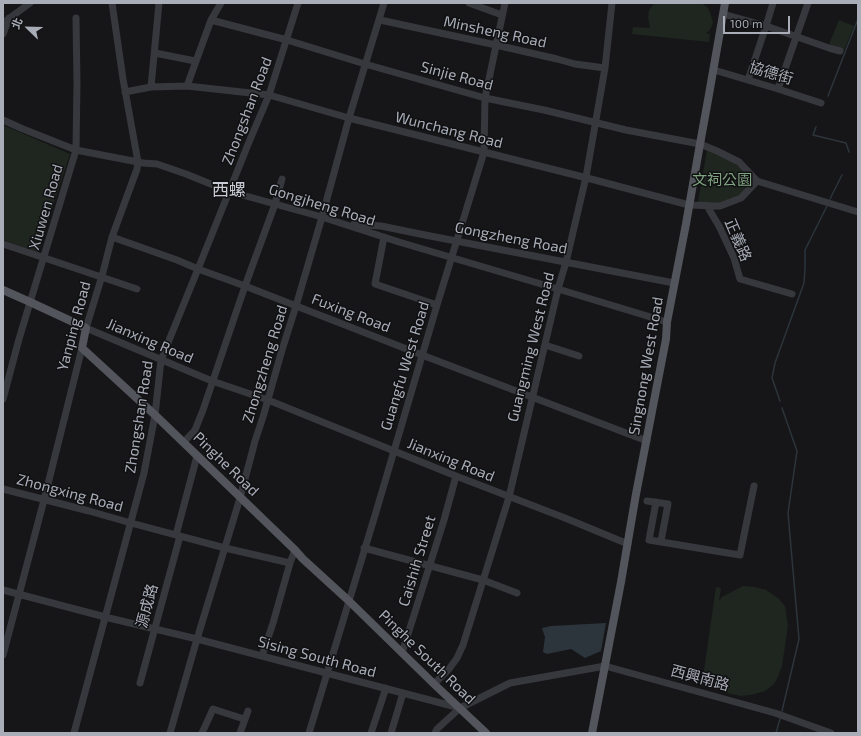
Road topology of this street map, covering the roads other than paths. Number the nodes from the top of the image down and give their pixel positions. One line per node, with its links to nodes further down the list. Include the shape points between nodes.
1 (30, 3): 16 (street)
2 (112, 3): 34 (street, Yanping Road)
3 (160, 3): 25 (street)
4 (221, 3): 17 (street)
5 (298, 3): 22 (street, Zhongshan Road)
6 (384, 3): 18 (street, Zhongzheng Road)
7 (469, 3): 14 (street)
8 (505, 3): 14 (street, Guangfu West Road)
9 (612, 3): 28 (street, Guangming West Road)
10 (725, 3): 13 (main road, Singnong West Road)
11 (773, 3): 19 (street)
12 (808, 3): 21 (street)
13 (723, 14): 19 (street); 29 (main road, Singnong West Road)
14 (502, 15): 23 (street, Guangfu West Road)
15 (76, 18): 42 (street, Xiuwen Road)
16 (6, 20): 20 (street)
17 (211, 20): 22 (street, Sinjie Road); 26 (street)
18 (380, 20): 23 (street, Minsheng Road); 27 (street, Zhongzheng Road)
19 (766, 26): 21 (street); 30 (street)
20 (3, 34)
21 (796, 36): 24 (street); 33 (street)
22 (287, 40): 27 (street, Sinjie Road); 35 (street, Zhongshan Road)
23 (496, 45): 28 (street, Minsheng Road, via 575,64); 36 (street, Guangfu West Road)
24 (840, 51)
25 (155, 53): 26 (street); 32 (street)
26 (195, 61): 31 (street)
27 (365, 64): 36 (street, Sinjie Road); 38 (street, Zhongzheng Road)
28 (605, 68): 40 (street, Guangming West Road)
29 (714, 70): 30 (street, 協德街); 41 (main road, Singnong West Road)
30 (748, 80): 33 (street, 協德街)
31 (187, 86): 32 (street, Wunchang Road); 35 (street, Wunchang Road)
32 (151, 87): 34 (street, Wunchang Road)
33 (778, 89): 37 (street, 協德街)
34 (125, 92): 44 (street, Yanping Road)
35 (269, 95): 38 (street, Wunchang Road); 48 (street, Zhongshan Road)
36 (485, 98): 40 (street, Sinjie Road); 43 (street, Guangfu West Road)
37 (821, 103)
38 (349, 118): 43 (street, Wunchang Road); 53 (street, Zhongzheng Road)
39 (3, 120): 42 (street, Gongjheng Road)
40 (595, 123): 41 (street, Sinjie Road); 45 (street, Guangming West Road)
41 (700, 144): 47 (street, Sinjie Road, via 738,162); 50 (main road, Singnong West Road)
42 (76, 150): 44 (street, Gongjheng Road); 60 (street, Xiuwen Road)
43 (484, 152): 45 (street, Wunchang Road); 57 (street, Guangfu West Road)
44 (138, 162): 48 (street, Gongjheng Road, via 157,164); 55 (street, Yanping Road)
45 (586, 178): 50 (street, Wunchang Road); 61 (street, Guangming West Road)
46 (282, 179): 49 (street)
47 (757, 181): 51 (street, Wunchang Road, via 741,198 720,206); 52 (street)
48 (228, 191): 49 (street, Gongjheng Road); 62 (street, Zhongshan Road)
49 (275, 204): 53 (street, Gongjheng Road); 65 (street)
50 (689, 205): 51 (street, Wunchang Road); 64 (main road, Singnong West Road)
51 (707, 206): 69 (street, 正義路, via 734,258 740,279)
52 (858, 212)
53 (322, 217): 54 (street, Gongjheng Road); 72 (street, Zhongzheng Road)
54 (343, 224): 56 (street, Gongjheng Road); 57 (street, Gongzheng Road, via 381,226)
55 (112, 237): 62 (street, Fuxing Road); 63 (street, Yanping Road)
56 (384, 237): 59 (street, Gongjheng Road); 71 (street, via 375,284)
57 (457, 241): 59 (street, Guangfu West Road); 61 (street, Gongzheng Road)
58 (3, 244): 60 (street)
59 (452, 257): 67 (street, Gongjheng Road); 71 (street, Guangfu West Road)
60 (44, 258): 63 (street); 70 (street, Xiuwen Road)
61 (566, 262): 64 (street, Gongzheng Road); 67 (street, Guangming West Road)
62 (198, 269): 65 (street, Fuxing Road); 79 (street, Zhongshan Road)
63 (102, 276): 66 (street); 74 (street, Yanping Road)
64 (674, 283): 73 (main road, Singnong West Road)
65 (244, 286): 72 (street, Fuxing Road); 80 (street)
66 (137, 289)
67 (558, 289): 73 (street, Gongjheng Road); 75 (street, Guangming West Road)
68 (3, 290): 70 (main road)
69 (792, 294)
70 (30, 302): 74 (main road); 81 (street, Xiuwen Road)
71 (437, 305): 77 (street, Guangfu West Road)
72 (296, 306): 77 (street, Fuxing Road); 84 (street, Zhongzheng Road)
73 (667, 322): 86 (main road, Singnong West Road)
74 (86, 328): 76 (main road, Yanping Road); 79 (street, Jianxing Road)
75 (545, 345): 78 (street); 82 (street, Guangming West Road)
76 (82, 348): 85 (main road, Pinghe Road); 95 (street, Yanping Road)
77 (422, 355): 82 (street, Fuxing Road); 88 (street, Guangfu West Road)
78 (579, 356)
79 (161, 360): 80 (street, Jianxing Road); 85 (street, Zhongshan Road)
80 (212, 381): 84 (street, Jianxing Road); 87 (street, via 195,430)
81 (4, 386): 83 (street, Xiuwen Road)
82 (532, 397): 86 (street, Fuxing Road); 93 (street, Guangming West Road)
83 (3, 399)
84 (268, 400): 88 (street, Jianxing Road); 94 (street, Zhongzheng Road)
85 (155, 415): 87 (main road, Pinghe Road); 98 (street, Zhongshan Road)
86 (647, 441): 101 (main road, Singnong West Road)
87 (184, 442): 89 (main road, Pinghe Road)
88 (393, 451): 90 (street, Jianxing Road); 103 (street, Guangfu West Road)
89 (197, 456): 94 (main road, Pinghe Road); 99 (street, 源成路)
90 (456, 476): 93 (street, Jianxing Road); 106 (street, Caishih Street)
91 (754, 486): 100 (street, via 740,555)
92 (3, 489): 95 (street, Zhongxing Road)
93 (509, 497): 101 (street, Jianxing Road); 107 (street, Guangming West Road)
94 (240, 498): 102 (street, Zhongzheng Road); 104 (main road, Pinghe Road)
95 (44, 500): 98 (street, Zhongxing Road); 110 (street, Yanping Road)
96 (647, 500): 97 (street)
97 (656, 502): 100 (street, via 668,504); 100 (street, via 649,540)
98 (131, 523): 99 (street, Zhongxing Road); 112 (street, Zhongshan Road)
99 (178, 535): 102 (street, Zhongxing Road); 113 (street, 源成路)
100 (661, 541)
101 (628, 544): 118 (main road, Singnong West Road)
102 (225, 548): 105 (street, Zhongxing Road); 114 (street, Zhongzheng Road)
103 (364, 548): 106 (street); 111 (street, Guangfu West Road)
104 (295, 550): 105 (street); 111 (main road, Pinghe Road)
105 (290, 563): 117 (street)
106 (430, 566): 107 (street); 115 (street, Caishih Street)
107 (483, 580): 109 (street); 121 (street, Guangming West Road, via 457,658)
108 (3, 590): 110 (street, Sising South Road)
109 (517, 593)
110 (19, 594): 112 (street, Sising South Road); 116 (street, Yanping Road)
111 (349, 601): 115 (main road, Pinghe South Road); 119 (street, Guangfu West Road)
112 (105, 617): 113 (street, Sising South Road); 127 (street, Zhongshan Road)
113 (155, 629): 114 (street, Sising South Road); 120 (street, 源成路)
114 (197, 639): 117 (street, Sising South Road); 128 (street, Zhongzheng Road)
115 (402, 653): 121 (main road, Pinghe South Road)
116 (3, 655)
117 (262, 656): 119 (street, Sising South Road)
118 (605, 666): 124 (street, via 510,683); 136 (main road, Singnong West Road); 137 (street, 西興南路, via 731,700)
119 (327, 672): 122 (street, Sising South Road); 131 (street, Guangfu West Road)
120 (140, 683)
121 (434, 684): 124 (main road, Pinghe South Road)
122 (386, 688): 123 (street, Sising South Road); 132 (street)
123 (403, 693): 124 (street, Sising South Road); 133 (street)
124 (460, 708): 134 (street); 135 (main road, Pinghe South Road)
125 (248, 711): 126 (street)
126 (244, 719): 129 (street, via 213,709); 130 (street)
127 (75, 733)
128 (170, 733)
129 (202, 733)
130 (240, 733)
131 (309, 733)
132 (371, 733)
133 (391, 733)
134 (435, 733)
135 (486, 733)
136 (592, 733)
137 (831, 733)

